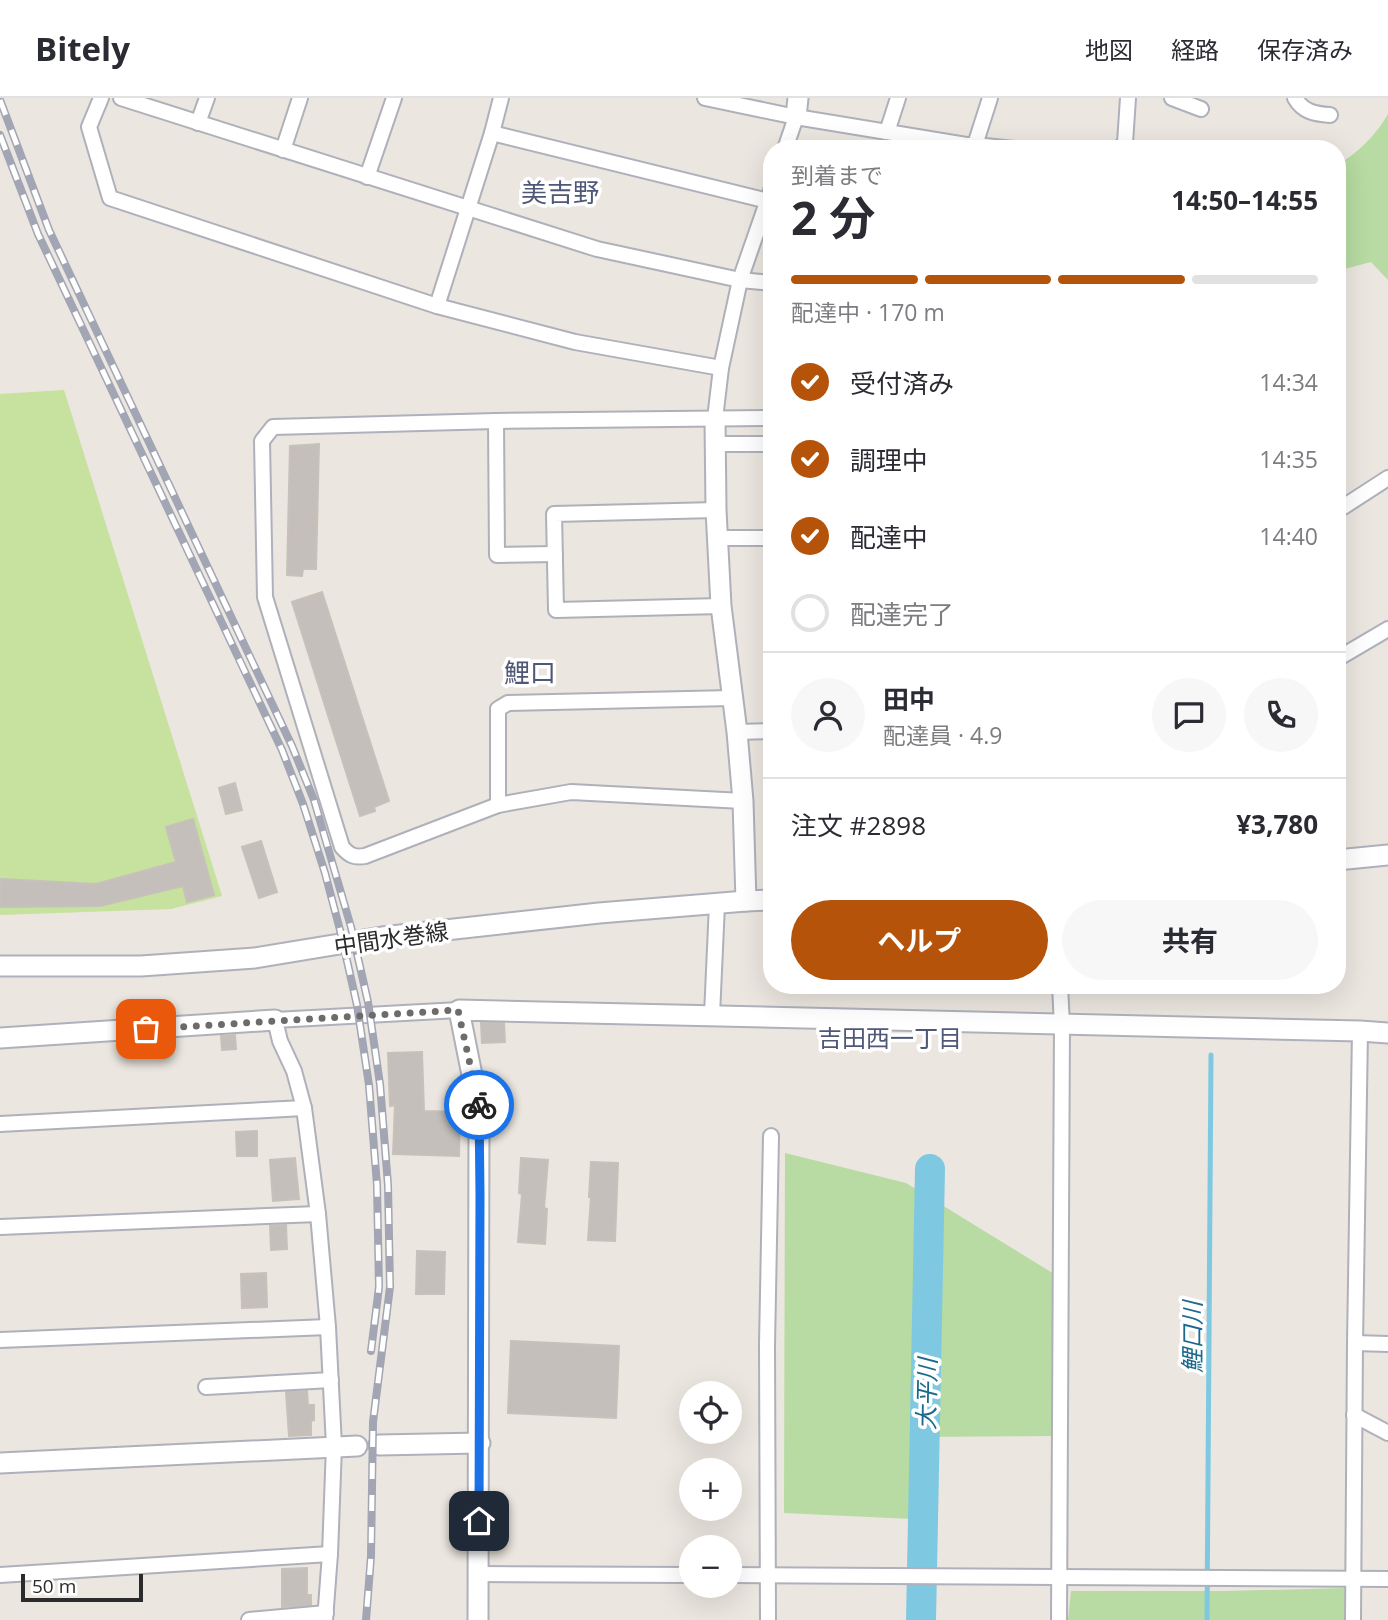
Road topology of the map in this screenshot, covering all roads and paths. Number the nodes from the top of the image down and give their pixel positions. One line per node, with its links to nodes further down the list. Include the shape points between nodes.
1 (100, 98): 30 (street, via 89,127 110,198)
2 (121, 98): 16 (street)
3 (207, 98): 16 (street)
4 (300, 98): 23 (street)
5 (394, 98): 24 (street)
6 (501, 98): 18 (street)
7 (705, 98): 13 (street)
8 (898, 98): 17 (street)
9 (990, 98): 21 (street)
10 (1128, 98): 22 (street)
11 (1172, 98): 14 (street)
12 (1295, 98): 15 (street, via 1312,114)
13 (797, 108): 17 (street); 19 (street)
14 (1201, 109)
15 (1330, 115)
16 (198, 123): 23 (street)
17 (887, 132): 20 (street)
18 (492, 133): 25 (street); 26 (street)
19 (788, 140)
20 (934, 140)
21 (972, 140)
22 (1125, 140)
23 (283, 150): 24 (street)
24 (367, 177): 26 (street)
25 (763, 195)
26 (467, 208): 28 (street, via 597,249); 30 (street)
27 (763, 216): 28 (street)
28 (740, 280): 29 (street); 31 (street)
29 (763, 282)
30 (437, 306): 31 (street, via 575,342)
31 (720, 368): 33 (street)
32 (763, 418): 33 (street)
33 (715, 419): 34 (street); 35 (street)
34 (496, 421): 42 (street, via 497,555); 50 (street, via 273,427 262,441 264,597 342,847 356,858 365,856)
35 (715, 444): 36 (street); 39 (street)
36 (763, 444)
37 (1388, 478): 38 (street)
38 (1346, 505)
39 (716, 510): 40 (street); 42 (street, via 554,514)
40 (718, 538): 41 (street); 43 (street)
41 (763, 538)
42 (555, 554): 43 (street, via 556,610)
43 (721, 606): 46 (street)
44 (1388, 629): 45 (street)
45 (1346, 654)
46 (732, 698): 48 (street); 50 (street, via 508,704 498,709)
47 (763, 731): 48 (street)
48 (737, 732): 49 (street)
49 (743, 801): 50 (street, via 570,792); 54 (street)
50 (498, 805)
51 (1388, 855): 52 (street)
52 (1346, 859)
53 (763, 900): 54 (street, 中間水巻線)
54 (746, 901): 55 (street, 中間水巻線)
55 (718, 904): 56 (street, 中間水巻線, via 382,937 255,958 141,966); 59 (street)
56 (4, 967)
57 (1060, 994): 61 (street)
58 (458, 1010): 59 (street); 60 (street); 78 (street, via 480,1110)
59 (712, 1015): 61 (street)
60 (275, 1020): 64 (street); 65 (street)
61 (1062, 1026): 62 (street); 89 (street)
62 (1360, 1031): 63 (street); 72 (street)
63 (1388, 1033)
64 (0, 1038)
65 (304, 1108): 66 (street); 68 (street)
66 (0, 1125)
67 (771, 1136): 88 (street)
68 (318, 1214): 69 (street); 70 (street)
69 (0, 1227)
70 (328, 1327): 71 (street); 74 (street)
71 (0, 1340)
72 (1355, 1343): 73 (street); 76 (street)
73 (1388, 1344)
74 (331, 1380): 75 (street); 80 (street)
75 (206, 1387)
76 (1354, 1415): 77 (street); 90 (street)
77 (1388, 1433)
78 (480, 1443): 79 (street); 84 (street)
79 (379, 1445)
80 (334, 1446): 81 (street); 82 (street); 83 (street)
81 (357, 1446)
82 (0, 1463)
83 (330, 1554): 85 (street); 92 (street)
84 (478, 1574): 86 (street); 94 (street)
85 (0, 1575)
86 (679, 1575)
87 (742, 1575): 88 (street)
88 (768, 1575): 89 (street); 95 (street)
89 (1059, 1577): 90 (street); 96 (street)
90 (1353, 1578): 91 (street); 97 (street)
91 (1388, 1579)
92 (325, 1616): 93 (street)
93 (249, 1620)
94 (478, 1620)
95 (768, 1620)
96 (1059, 1620)
97 (1353, 1620)

